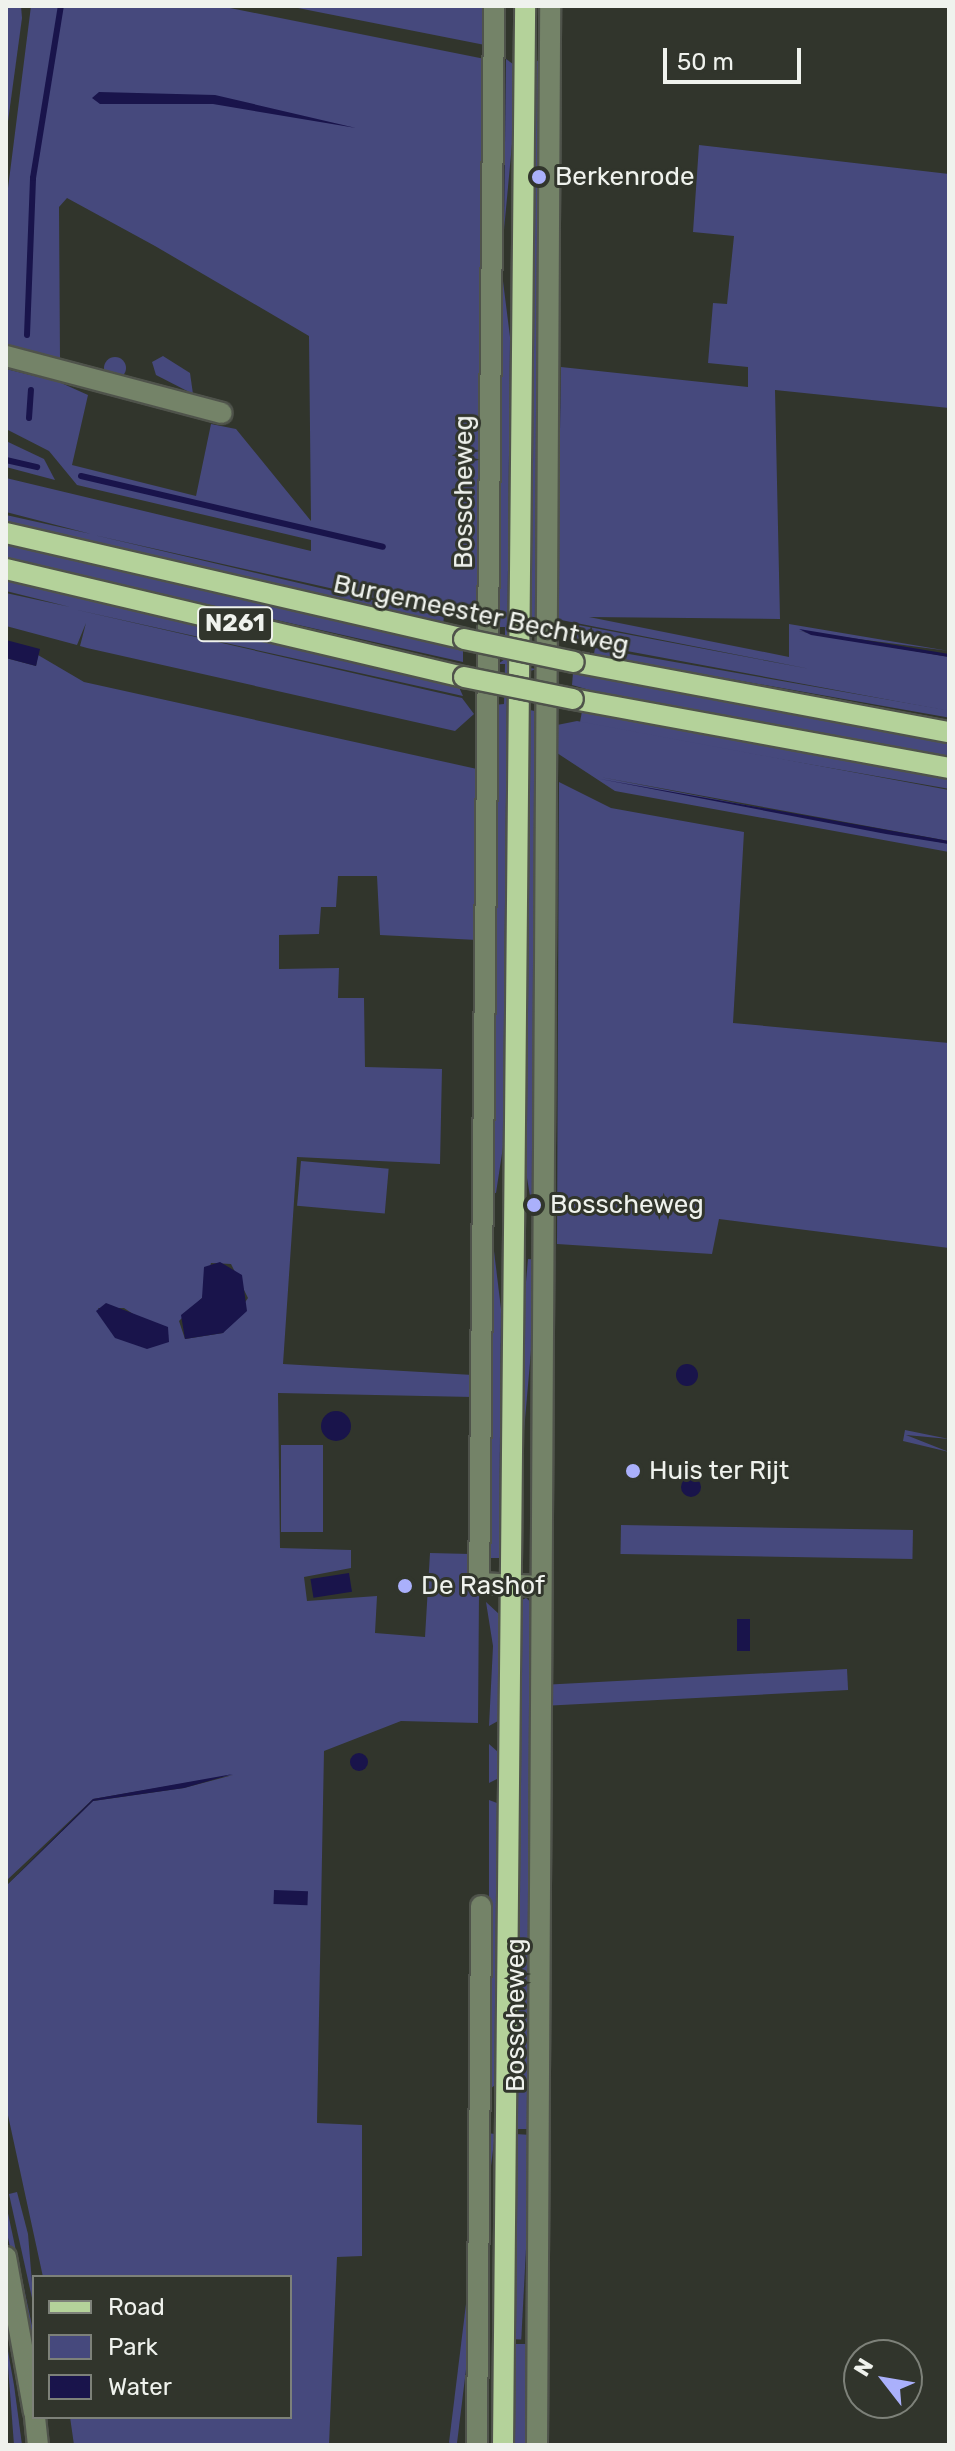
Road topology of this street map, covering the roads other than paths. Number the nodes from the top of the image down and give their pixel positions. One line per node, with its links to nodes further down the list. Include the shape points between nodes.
1 (494, 6): 4 (street, Bosscheweg)
2 (525, 6): 5 (main road, Bosscheweg)
3 (550, 6): 6 (street, Bosscheweg)
4 (494, 42): 5 (street); 13 (street, Bosscheweg, via 479,1583)
5 (524, 42): 6 (street); 13 (main road, Bosscheweg)
6 (549, 43): 14 (street, Bosscheweg)
7 (6, 356): 8 (street)
8 (222, 413)
9 (6, 533): 11 (main road, Burgemeester Bechtweg / N261, bridge, via 464,639)
10 (6, 569): 12 (main road, N261, bridge, via 464,677)
11 (949, 732)
12 (949, 768)
13 (509, 1586): 14 (street, Bosscheweg); 17 (main road, Bosscheweg)
14 (539, 1586): 24 (street, Bosscheweg)
15 (481, 1906): 16 (street, Bosscheweg)
16 (478, 2107): 17 (street); 22 (street, Bosscheweg)
17 (507, 2108): 23 (main road, Bosscheweg)
18 (6, 2257): 19 (street)
19 (32, 2403)
20 (35, 2419): 21 (street)
21 (38, 2445)
22 (477, 2445)
23 (503, 2445)
24 (537, 2445)

